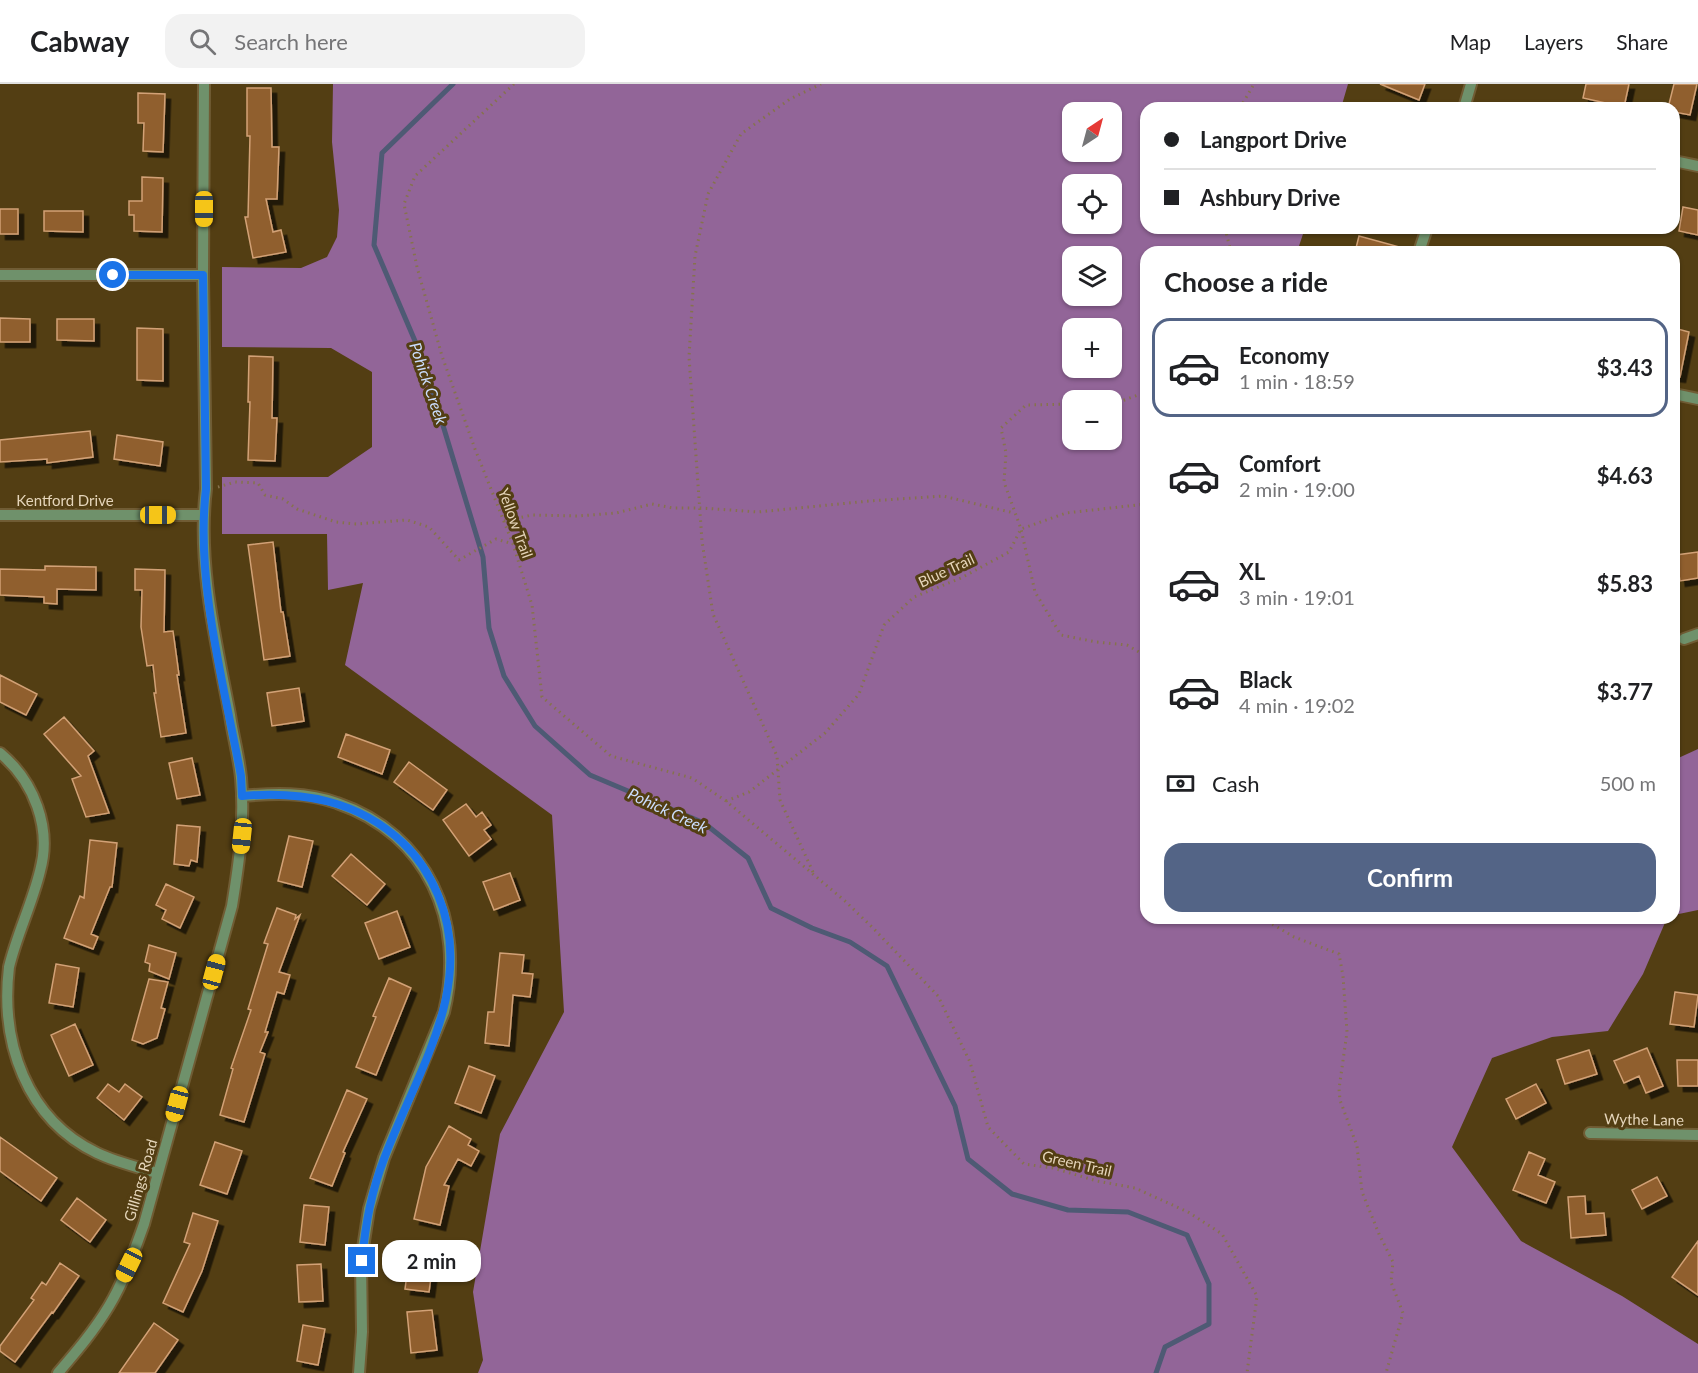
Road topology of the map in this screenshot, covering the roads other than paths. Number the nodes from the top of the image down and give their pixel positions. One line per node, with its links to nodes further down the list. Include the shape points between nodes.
1 (204, 84): 7 (street, Gillings Road)
2 (1471, 84): 3 (street)
3 (1466, 102)
4 (1680, 162): 5 (street)
5 (1698, 166)
6 (0, 275): 7 (street)
7 (203, 275): 11 (street, Gillings Road)
8 (1680, 395): 9 (street)
9 (1698, 399)
10 (0, 515): 11 (street, Kentford Drive)
11 (203, 515): 15 (street, Gillings Road, via 211,616)
12 (1698, 634): 13 (street)
13 (1684, 639)
14 (0, 753): 18 (street, via 17,770 34,798 44,849 5,991 6,1032 16,1071 37,1106 67,1135 104,1156)
15 (242, 796): 18 (street, Gillings Road, via 242,836 232,906); 20 (street, via 292,794 319,798 374,820 418,860 435,888 447,921 451,965 444,1012 384,1158 369,1209 362,1261)
16 (1590, 1133): 17 (street, Wythe Lane)
17 (1698, 1135)
18 (157, 1173): 19 (street, Gillings Road, via 144,1224 110,1305)
19 (58, 1373)
20 (359, 1373)

